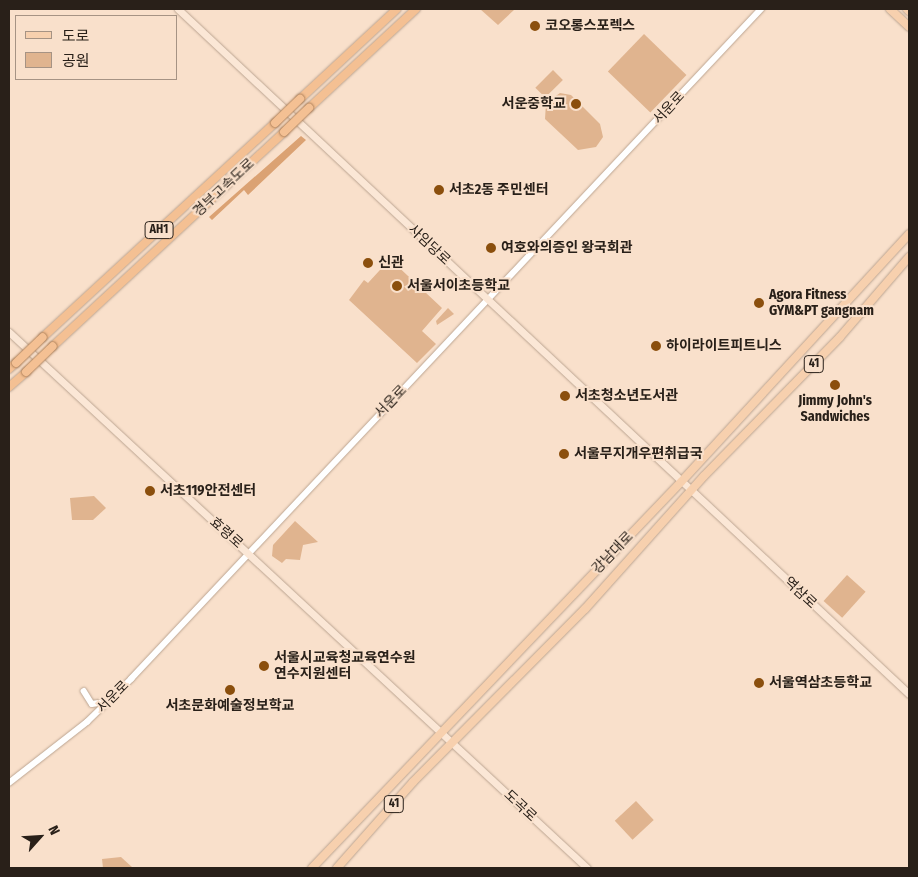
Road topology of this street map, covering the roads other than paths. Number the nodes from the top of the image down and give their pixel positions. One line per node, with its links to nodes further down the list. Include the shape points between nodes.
1 (178, 9): 9 (main road, 사임당로)
2 (397, 9): 11 (highway, 경부고속도로 / AH1, bridge)
3 (416, 9): 12 (highway, 경부고속도로 / AH1, bridge)
4 (762, 9): 9 (street, 서운로)
5 (890, 9): 6 (main road)
6 (909, 27)
7 (909, 234): 13 (main road, 강남대로 / 41)
8 (909, 257): 14 (main road, 강남대로 / 41, via 826,351)
9 (488, 300): 13 (main road, 사임당로); 15 (street, 서운로)
10 (9, 332): 15 (main road, 효령로)
11 (9, 369)
12 (9, 387)
13 (681, 482): 14 (main road, 역삼로); 19 (main road, 강남대로 / 41)
14 (690, 491): 17 (main road, 역삼로); 20 (main road, 강남대로 / 41, via 585,608)
15 (249, 554): 18 (street, 서운로); 19 (main road, 효령로)
16 (84, 691): 18 (street, via 92,704)
17 (909, 694)
18 (109, 702): 21 (street, 서운로)
19 (443, 733): 20 (main road, 효령로); 22 (main road, 강남대로 / 41)
20 (454, 743): 23 (main road, 강남대로 / 41); 24 (main road, 도곡로)
21 (9, 783)
22 (312, 868)
23 (337, 868)
24 (587, 868)

